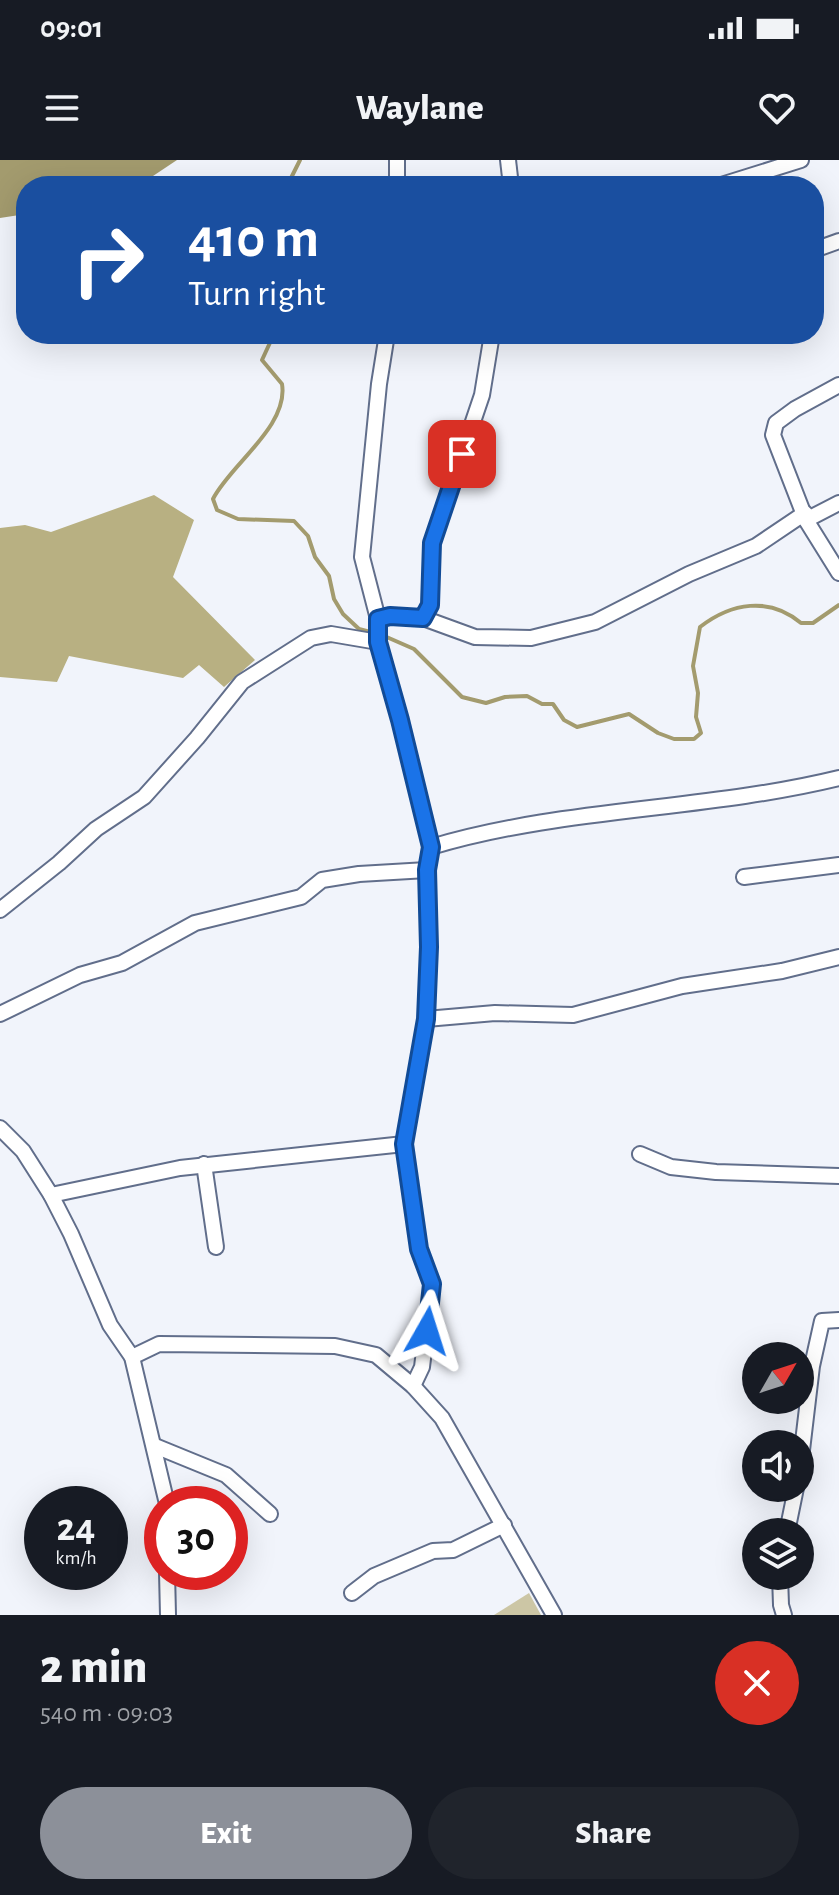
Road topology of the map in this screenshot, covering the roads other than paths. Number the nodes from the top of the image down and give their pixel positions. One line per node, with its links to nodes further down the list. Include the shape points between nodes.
1 (801, 160): 2 (street)
2 (750, 176)
3 (385, 344): 10 (street, via 362,557)
4 (490, 344): 9 (street, via 482,395 432,543 430,605)
5 (839, 385): 7 (street, via 776,423 773,435)
6 (839, 503): 7 (street)
7 (805, 516): 8 (street); 9 (street, via 756,546 595,622 531,638 475,637)
8 (839, 573)
9 (423, 618): 10 (street)
10 (378, 619): 11 (street)
11 (378, 642): 13 (street); 17 (street, via 331,634 311,638 242,682 144,797 96,829)
12 (839, 778): 13 (street, via 707,802 515,826)
13 (431, 847): 15 (street)
14 (839, 865): 16 (street)
15 (427, 870): 19 (street, via 322,880 301,897 195,923 122,963 80,975); 20 (street)
16 (744, 877)
17 (0, 910)
18 (839, 957): 20 (street, via 682,986 573,1015 495,1013)
19 (0, 1014)
20 (426, 1019): 22 (street)
21 (0, 1128): 26 (street, via 23,1151)
22 (404, 1144): 24 (street); 30 (street, via 419,1249 432,1284 426,1348)
23 (640, 1154): 25 (street, via 671,1167 716,1172)
24 (204, 1164): 26 (street); 27 (street)
25 (839, 1176)
26 (51, 1195): 29 (street, via 110,1325)
27 (216, 1247)
28 (839, 1320): 31 (street, via 822,1321)
29 (132, 1357): 30 (street, via 159,1344 335,1346 376,1355); 32 (street)
30 (413, 1386): 35 (street, via 442,1418)
31 (804, 1430)
32 (155, 1446): 33 (street); 34 (street, via 226,1475)
33 (163, 1486)
34 (270, 1514)
35 (504, 1525): 38 (street, via 453,1550 433,1551 374,1576); 40 (street)
36 (167, 1590): 39 (street)
37 (781, 1590): 41 (street)
38 (352, 1593)
39 (168, 1615)
40 (554, 1615)
41 (784, 1615)

